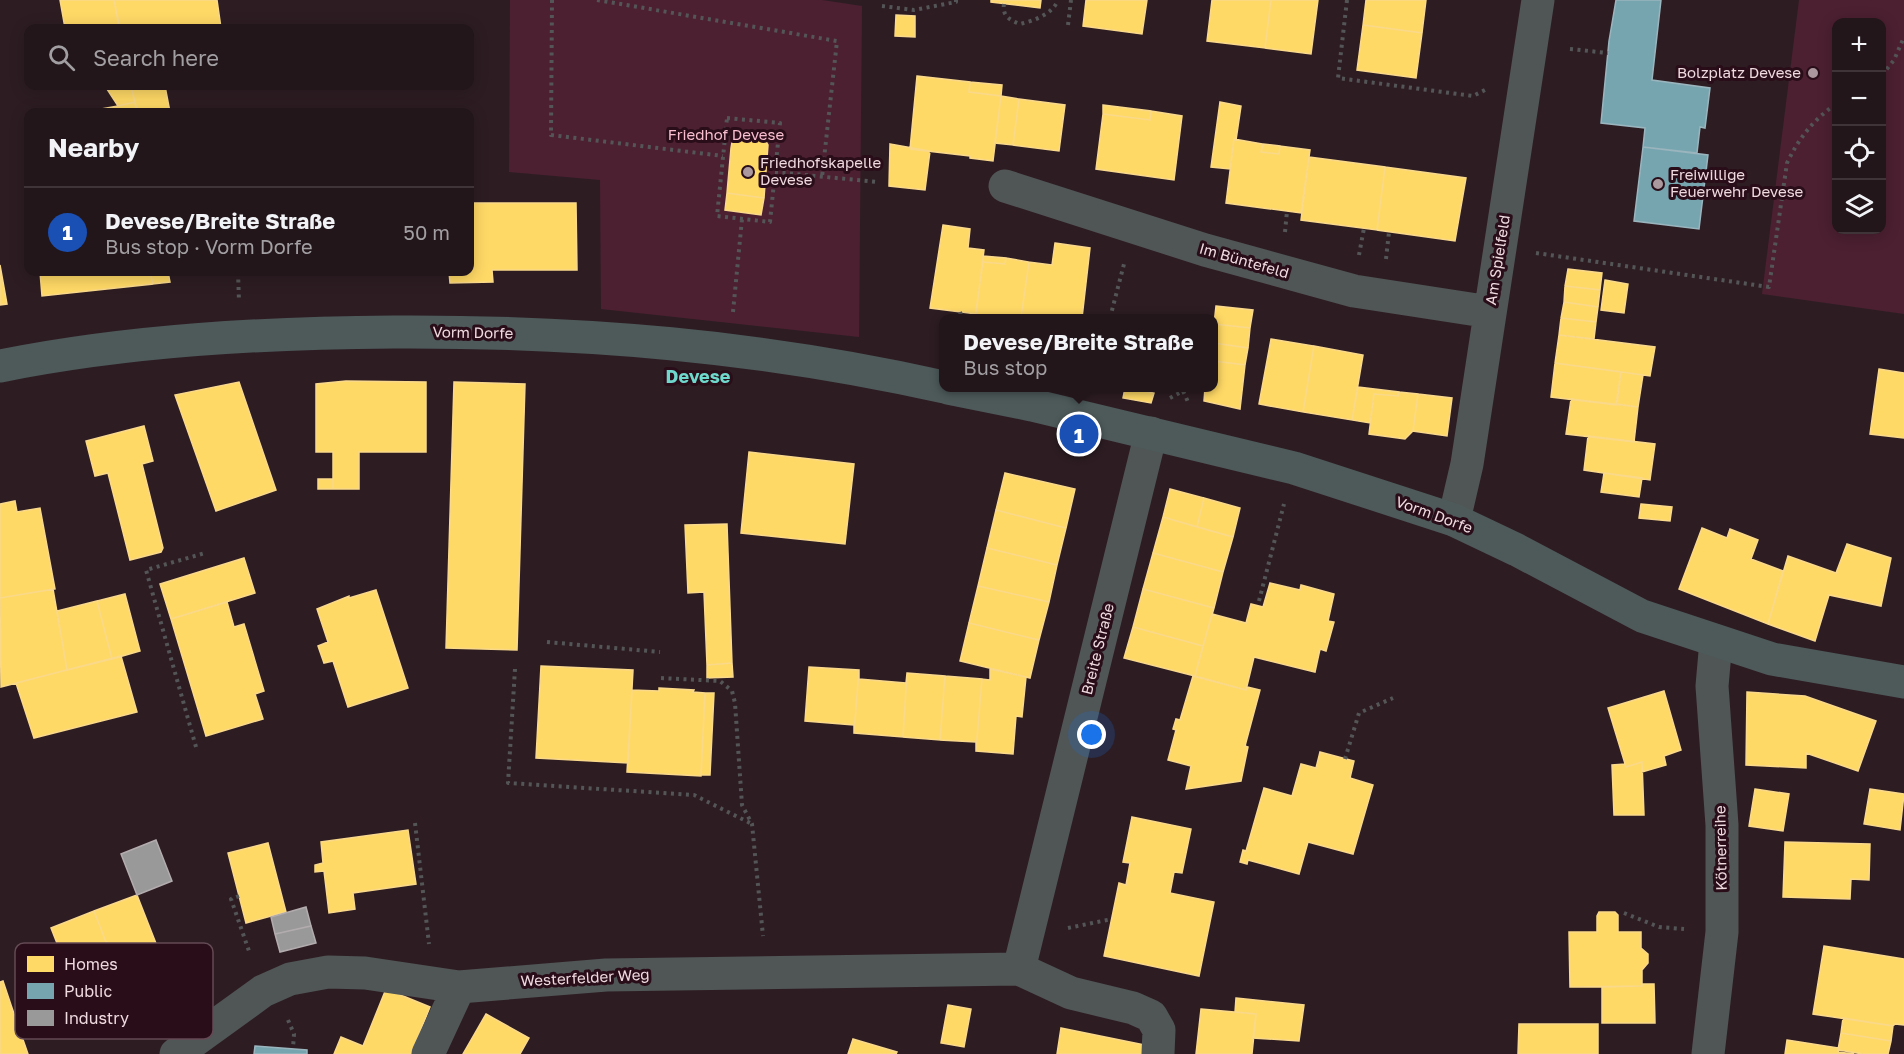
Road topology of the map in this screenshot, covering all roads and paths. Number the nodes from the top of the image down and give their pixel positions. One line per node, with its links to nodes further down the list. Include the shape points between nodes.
1 (552, 0): 15 (path, via 551,135)
2 (597, 0): 17 (path, via 837,41)
3 (956, 0): 9 (path, via 914,10)
4 (1058, 0): 8 (path, via 1044,14 1020,24 1006,16)
5 (1071, 0): 10 (path)
6 (1347, 0): 12 (path, via 1338,78 1473,96)
7 (1538, 0): 12 (street, Am Spielfeld)
8 (1004, 4)
9 (882, 6)
10 (1068, 25)
11 (1904, 37): 13 (path)
12 (1527, 68): 28 (street, Am Spielfeld)
13 (1884, 72)
14 (1832, 107): 28 (path, via 1807,129 1787,163 1769,287)
15 (723, 156): 16 (path, via 727,118 780,123); 21 (path, via 717,216)
16 (775, 172): 17 (path); 21 (path, via 770,222)
17 (822, 177): 18 (path)
18 (877, 182)
19 (1005, 186): 23 (street, Im Büntefeld)
20 (1287, 212): 22 (path)
21 (742, 219): 33 (path)
22 (1286, 226)
23 (1134, 228): 31 (street, Im Büntefeld, via 1354,291); 32 (path)
24 (1364, 228): 26 (path)
25 (1389, 232): 27 (path)
26 (1361, 245)
27 (1387, 245)
28 (1500, 247): 31 (street, Am Spielfeld)
29 (238, 276): 30 (path)
30 (239, 303)
31 (1490, 312): 39 (street, Am Spielfeld, via 1467,464)
32 (1111, 314)
33 (733, 319)
34 (0, 366): 35 (main road, Vorm Dorfe, via 210,338 441,332 644,340 871,370)
35 (939, 385)
36 (970, 392): 37 (main road, Vorm Dorfe)
37 (1150, 433): 38 (main road, Vorm Dorfe); 61 (street, Breite Straße)
38 (1294, 468): 39 (main road, Vorm Dorfe); 41 (path)
39 (1454, 520): 42 (main road, Vorm Dorfe, via 1642,616)
40 (205, 553): 49 (path, via 146,570)
41 (1259, 602)
42 (1716, 641): 47 (main road, Vorm Dorfe, via 1772,659); 57 (street, Kötnerreihe, via 1712,686 1722,825)
43 (548, 642): 44 (path)
44 (660, 652)
45 (515, 669): 52 (path, via 508,783 694,795)
46 (661, 678): 52 (path, via 720,681 732,691 742,805)
47 (1904, 682)
48 (1393, 698): 50 (path, via 1359,713)
49 (196, 747)
50 (1345, 759)
51 (415, 823): 59 (path)
52 (752, 824): 58 (path)
53 (239, 896): 60 (path, via 231,898)
54 (1624, 913): 57 (path, via 1659,927)
55 (1112, 919): 56 (path)
56 (1065, 928)
57 (1722, 932): 68 (street, Kötnerreihe)
58 (763, 940)
59 (429, 946)
60 (250, 955)
61 (1019, 969): 62 (street, Westerfelder Weg, via 606,975); 67 (street, via 1071,993 1151,1016 1159,1030)
62 (459, 987): 63 (street, Westerfelder Weg, via 328,972 291,979 263,991); 66 (street)
63 (213, 1027)
64 (197, 1039): 65 (street, Westerfelder Weg)
65 (176, 1054)
66 (428, 1054)
67 (1158, 1054)
68 (1708, 1054)

